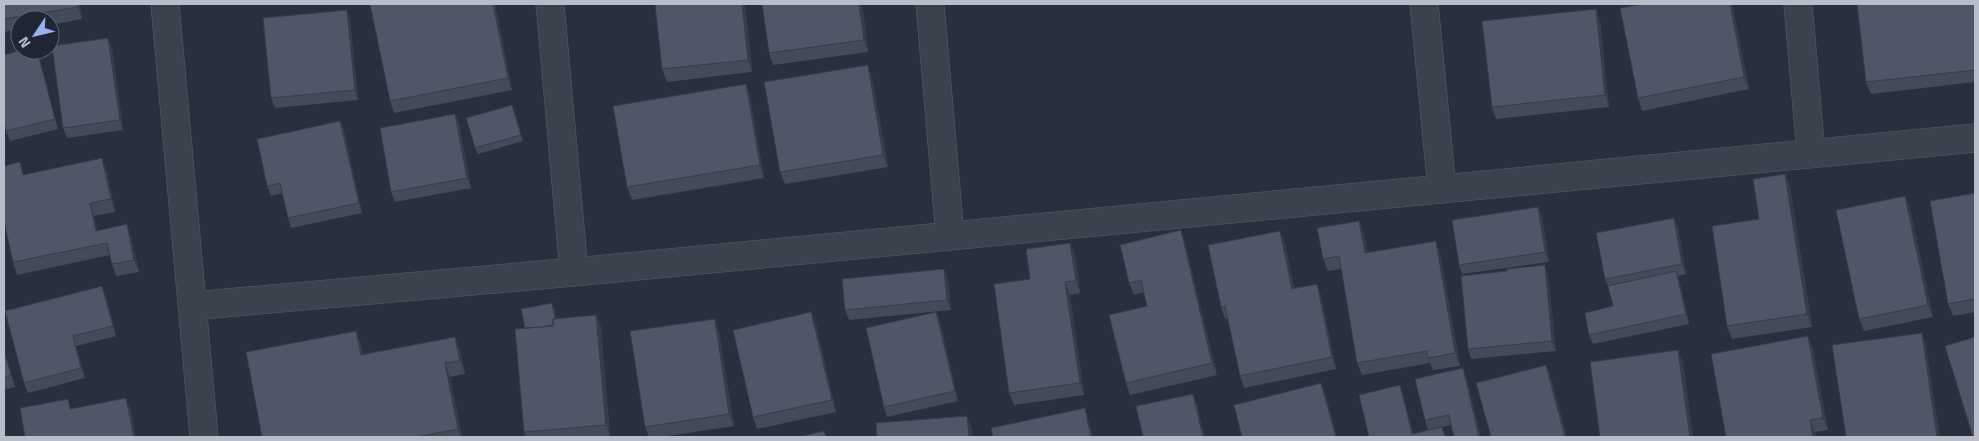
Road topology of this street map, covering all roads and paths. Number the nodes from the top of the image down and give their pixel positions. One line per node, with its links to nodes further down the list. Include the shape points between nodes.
1 (165, 4): 11 (street)
2 (550, 4): 10 (street)
3 (930, 4): 9 (street)
4 (1424, 4): 8 (street)
5 (1798, 4): 7 (street)
6 (1975, 138): 7 (street)
7 (1811, 154): 8 (street)
8 (1442, 190): 9 (street)
9 (950, 236): 10 (street)
10 (574, 272): 11 (street)
11 (192, 306): 12 (street)
12 (204, 437)

